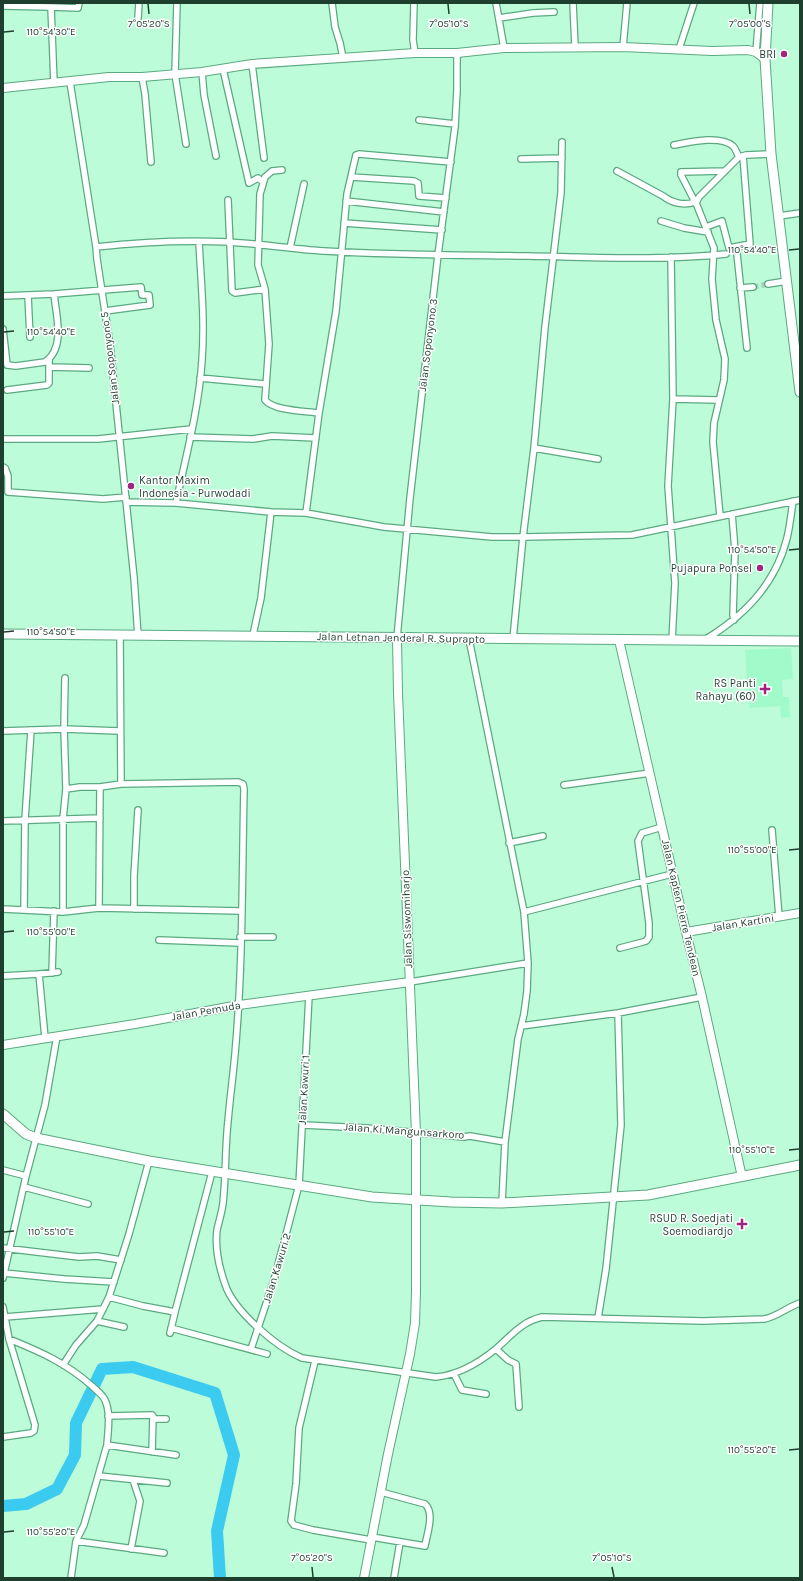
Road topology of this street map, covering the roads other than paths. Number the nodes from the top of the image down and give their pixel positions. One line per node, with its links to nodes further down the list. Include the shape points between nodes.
1 (79, 3): 13 (street, via 78,8)
2 (138, 3): 15 (street)
3 (177, 3): 29 (street)
4 (332, 3): 24 (street)
5 (414, 3): 22 (street)
6 (496, 3): 16 (street)
7 (573, 3): 17 (street)
8 (627, 3): 18 (street)
9 (694, 3): 20 (street)
10 (760, 3): 21 (street)
11 (768, 3): 25 (main road)
12 (3, 6): 13 (street)
13 (51, 7): 32 (street)
14 (554, 12): 16 (street)
15 (138, 18)
16 (499, 18): 19 (street)
17 (575, 47): 18 (main road); 19 (main road)
18 (623, 47): 20 (main road)
19 (504, 48): 23 (main road)
20 (679, 49): 21 (main road)
21 (756, 52): 25 (main road)
22 (415, 53): 23 (main road); 24 (main road)
23 (457, 53): 35 (street, Jalan Soponyono 3)
24 (343, 58): 26 (main road)
25 (765, 59): 39 (main road)
26 (252, 64): 27 (main road); 42 (street)
27 (223, 69): 28 (main road); 51 (street, via 249,181 258,178)
28 (202, 72): 29 (main road); 40 (street)
29 (175, 74): 30 (main road); 37 (street)
30 (142, 77): 31 (main road, via 109,77); 45 (street)
31 (70, 82): 32 (main road); 67 (street, Jalan Soponyono 5)
32 (54, 83): 33 (main road)
33 (3, 88)
34 (419, 120): 35 (street)
35 (455, 124): 46 (street, Jalan Soponyono 3)
36 (562, 142): 44 (street)
37 (186, 144)
38 (674, 145): 41 (street, via 705,140 720,142 732,146)
39 (771, 154): 41 (street); 59 (main road)
40 (216, 156)
41 (741, 157): 49 (street); 62 (street, via 750,244 729,248 722,221)
42 (264, 158)
43 (521, 158): 44 (street)
44 (562, 158): 75 (street)
45 (151, 162)
46 (451, 162): 50 (street, via 358,154); 53 (street, Jalan Soponyono 3)
47 (282, 170): 51 (street, via 267,174)
48 (617, 171): 56 (street, via 670,201)
49 (725, 171): 56 (street); 56 (street, via 681,172)
50 (351, 177): 53 (street, via 414,181 418,183 419,196); 55 (street)
51 (263, 182): 66 (street, via 260,194)
52 (304, 184): 68 (street)
53 (446, 198): 57 (street, Jalan Soponyono 3)
54 (228, 200): 65 (street)
55 (346, 202): 57 (street); 61 (street)
56 (696, 203): 62 (street)
57 (444, 212): 63 (street, Jalan Soponyono 3)
58 (800, 213): 59 (street)
59 (779, 216): 76 (main road)
60 (661, 221): 62 (street, via 684,228)
61 (344, 223): 63 (street); 69 (street)
62 (707, 229): 73 (street, via 714,248)
63 (442, 230): 72 (street, Jalan Soponyono 3)
64 (199, 242): 65 (street); 67 (street, via 132,243); 92 (street, via 203,320)
65 (230, 242): 66 (street); 80 (street, via 233,293)
66 (258, 245): 68 (street); 80 (street, via 258,265)
67 (96, 247): 81 (street, Jalan Soponyono 5)
68 (290, 248): 69 (street)
69 (342, 252): 72 (street); 99 (street, via 336,311)
70 (726, 254): 73 (street)
71 (737, 254): 79 (street)
72 (438, 255): 75 (street); 117 (street, Jalan Soponyono 3)
73 (713, 255): 74 (street); 98 (street, via 712,279 716,320 725,359 724,380)
74 (672, 257): 75 (street); 97 (street)
75 (554, 258): 105 (street, via 544,327)
76 (787, 281): 77 (street); 94 (main road)
77 (768, 284)
78 (752, 287): 79 (street)
79 (740, 288): 88 (street)
80 (265, 290): 93 (street, via 269,344)
81 (102, 291): 82 (street); 85 (street, Jalan Soponyono 5); 85 (street, via 141,287 142,295 149,295 150,305)
82 (54, 294): 84 (street); 89 (street, via 58,333 56,346)
83 (3, 296): 84 (street)
84 (28, 296): 87 (street)
85 (105, 311): 101 (street, Jalan Soponyono 5)
86 (3, 329): 89 (street, via 7,365 41,364)
87 (30, 337)
88 (747, 348)
89 (49, 360): 90 (street)
90 (49, 367): 91 (street); 95 (street, via 47,385)
91 (89, 368)
92 (200, 378): 93 (street); 100 (street)
93 (265, 384): 99 (street, via 265,400 268,404)
94 (800, 388): 96 (main road)
95 (7, 390)
96 (800, 392)
97 (673, 399): 98 (street); 116 (street, via 668,486)
98 (718, 400): 115 (street, via 713,442)
99 (319, 413): 103 (street)
100 (191, 429): 101 (street); 102 (street)
101 (120, 437): 104 (street); 108 (street, Jalan Soponyono 5)
102 (190, 437): 103 (street); 111 (street)
103 (316, 438): 113 (street)
104 (3, 439)
105 (534, 448): 106 (street); 118 (street)
106 (598, 459)
107 (3, 468): 108 (street, via 8,476 8,492)
108 (126, 500): 111 (street); 123 (street, Jalan Soponyono 5)
109 (800, 500): 110 (street)
110 (793, 501): 114 (street); 119 (street, via 787,539 778,562 766,585)
111 (176, 503): 112 (street)
112 (271, 512): 113 (street); 122 (street, via 261,602)
113 (306, 513): 117 (street)
114 (732, 514): 115 (street); 119 (street, via 735,551)
115 (720, 516): 116 (street)
116 (671, 527): 118 (street, via 632,535); 128 (street, via 675,583)
117 (407, 530): 118 (street); 124 (street, Jalan Soponyono 3)
118 (523, 537): 126 (street)
119 (734, 620): 129 (street)
120 (3, 634): 121 (main road, Jalan Letnan Jenderal R. Suprapto)
121 (120, 635): 123 (main road, Jalan Letnan Jenderal R. Suprapto); 135 (street)
122 (252, 635): 123 (main road, Jalan Letnan Jenderal R. Suprapto); 124 (main road, Jalan Letnan Jenderal R. Suprapto)
123 (138, 636)
124 (397, 638): 125 (main road, Jalan Letnan Jenderal R. Suprapto); 172 (main road, Jalan Siswomiharjo)
125 (469, 639): 126 (main road, Jalan Letnan Jenderal R. Suprapto); 149 (street)
126 (513, 639): 127 (main road, Jalan Letnan Jenderal R. Suprapto)
127 (619, 640): 128 (main road, Jalan Letnan Jenderal R. Suprapto); 136 (main road, Jalan Kapten Pierre Tendean)
128 (672, 641): 129 (main road, Jalan Letnan Jenderal R. Suprapto)
129 (704, 641): 130 (main road, Jalan Letnan Jenderal R. Suprapto)
130 (800, 641)
131 (66, 678): 133 (street)
132 (31, 730): 133 (street); 134 (street); 144 (street)
133 (64, 730): 135 (street); 140 (street)
134 (3, 731)
135 (120, 731): 137 (street)
136 (650, 774): 138 (street); 146 (main road, Jalan Kapten Pierre Tendean)
137 (121, 784): 139 (street); 157 (street, via 243,784)
138 (564, 785)
139 (100, 787): 140 (street); 142 (street)
140 (66, 789): 143 (street)
141 (138, 810): 154 (street)
142 (100, 818): 143 (street); 152 (street)
143 (63, 819): 144 (street); 158 (street)
144 (25, 820): 145 (street); 155 (street)
145 (3, 822)
146 (662, 827): 150 (main road, Jalan Kapten Pierre Tendean); 151 (street, via 642,833 639,837)
147 (772, 830): 161 (street)
148 (543, 836): 149 (street)
149 (510, 843): 159 (street)
150 (672, 874): 151 (street); 162 (main road, Jalan Kapten Pierre Tendean)
151 (642, 882): 159 (street); 166 (street, via 649,937 646,941)
152 (99, 908): 154 (street); 158 (street)
153 (3, 909): 155 (street)
154 (134, 909): 157 (street)
155 (24, 910): 156 (street)
156 (54, 910): 158 (street); 169 (street)
157 (241, 911): 165 (street)
158 (63, 912)
159 (524, 912): 167 (street)
160 (800, 914): 161 (main road, Jalan Kartini)
161 (779, 917): 162 (main road, Jalan Kartini)
162 (686, 932): 174 (main road, Jalan Kapten Pierre Tendean)
163 (273, 937): 165 (street)
164 (159, 940): 165 (street)
165 (240, 940): 175 (street)
166 (620, 948)
167 (528, 964): 172 (street); 177 (street, via 527,991)
168 (58, 972): 169 (street)
169 (52, 973): 170 (street)
170 (39, 974): 171 (street); 179 (street)
171 (3, 976)
172 (410, 982): 173 (main road, Jalan Pemuda); 183 (main road, Jalan Siswomiharjo)
173 (309, 995): 175 (main road, Jalan Pemuda); 182 (street, Jalan Kawuri 1)
174 (702, 997): 176 (street); 192 (main road, Jalan Kapten Pierre Tendean)
175 (239, 1005): 178 (main road, Jalan Pemuda); 190 (street)
176 (618, 1013): 177 (street); 195 (street, via 621,1125)
177 (521, 1026): 185 (street)
178 (57, 1036): 179 (main road, Jalan Pemuda); 184 (street, via 45,1105)
179 (45, 1038): 180 (main road, Jalan Pemuda)
180 (3, 1045)
181 (3, 1114): 184 (main road, via 26,1134)
182 (303, 1125): 183 (street, Jalan Ki Mangunsarkoro); 193 (street, Jalan Kawuri 1)
183 (416, 1133): 185 (street, Jalan Ki Mangunsarkoro, via 470,1136); 196 (main road, Jalan Siswomiharjo)
184 (36, 1138): 186 (main road); 191 (street)
185 (505, 1142): 197 (street)
186 (149, 1161): 189 (main road); 200 (street)
187 (800, 1165): 192 (main road)
188 (3, 1170): 191 (street)
189 (212, 1172): 190 (main road); 207 (street)
190 (225, 1173): 193 (main road); 212 (street, via 217,1237 222,1274 236,1306)
191 (26, 1176): 194 (street)
192 (742, 1177): 195 (main road, via 648,1195)
193 (299, 1185): 196 (main road); 212 (street, Jalan Kawuri 2)
194 (24, 1187): 198 (street); 199 (street)
195 (614, 1198): 197 (main road); 209 (street)
196 (416, 1201): 197 (main road); 219 (main road, Jalan Siswomiharjo, via 415,1323)
197 (502, 1203)
198 (88, 1204)
199 (6, 1249): 200 (street); 201 (street)
200 (121, 1260): 202 (street)
201 (3, 1275): 202 (street)
202 (114, 1282): 203 (street)
203 (110, 1297): 206 (street); 207 (street)
204 (800, 1303): 209 (street, via 773,1318 764,1320)
205 (3, 1307): 208 (street)
206 (103, 1309): 208 (street); 210 (street)
207 (175, 1312): 214 (street, via 170,1330)
208 (5, 1317): 213 (street)
209 (598, 1318): 215 (street, via 532,1319)
210 (97, 1321): 211 (street); 218 (street)
211 (124, 1327)
212 (259, 1327): 214 (street, Jalan Kawuri 2); 217 (street, via 289,1353)
213 (9, 1340): 218 (street, via 38,1351); 226 (street, via 35,1425 31,1433)
214 (251, 1349): 216 (street)
215 (496, 1349): 220 (street); 222 (street, via 516,1364)
216 (267, 1354)
217 (316, 1361): 219 (street); 234 (street, via 299,1428 292,1524 313,1530)
218 (63, 1365): 223 (street, via 76,1372 103,1397 108,1408)
219 (405, 1372): 220 (street, via 436,1377); 233 (main road, Jalan Siswomiharjo)
220 (454, 1374): 221 (street, via 462,1390)
221 (486, 1394)
222 (519, 1407)
223 (108, 1416): 224 (street, via 152,1415); 227 (street)
224 (154, 1419): 225 (street); 228 (street)
225 (166, 1419)
226 (3, 1437)
227 (107, 1445): 228 (street); 230 (street)
228 (152, 1452): 229 (street)
229 (176, 1455)
230 (99, 1476): 231 (street); 235 (street, via 84,1525)
231 (133, 1480): 232 (street); 237 (street, via 140,1501)
232 (167, 1483)
233 (381, 1492): 234 (main road, Jalan Siswomiharjo); 236 (street, via 425,1504 429,1508 425,1546)
234 (372, 1539): 236 (street); 240 (main road, Jalan Siswomiharjo)
235 (76, 1541): 237 (street); 239 (street)
236 (400, 1542): 241 (street)
237 (131, 1549): 238 (street)
238 (164, 1552)
239 (71, 1578)
240 (364, 1578)
241 (394, 1578)

